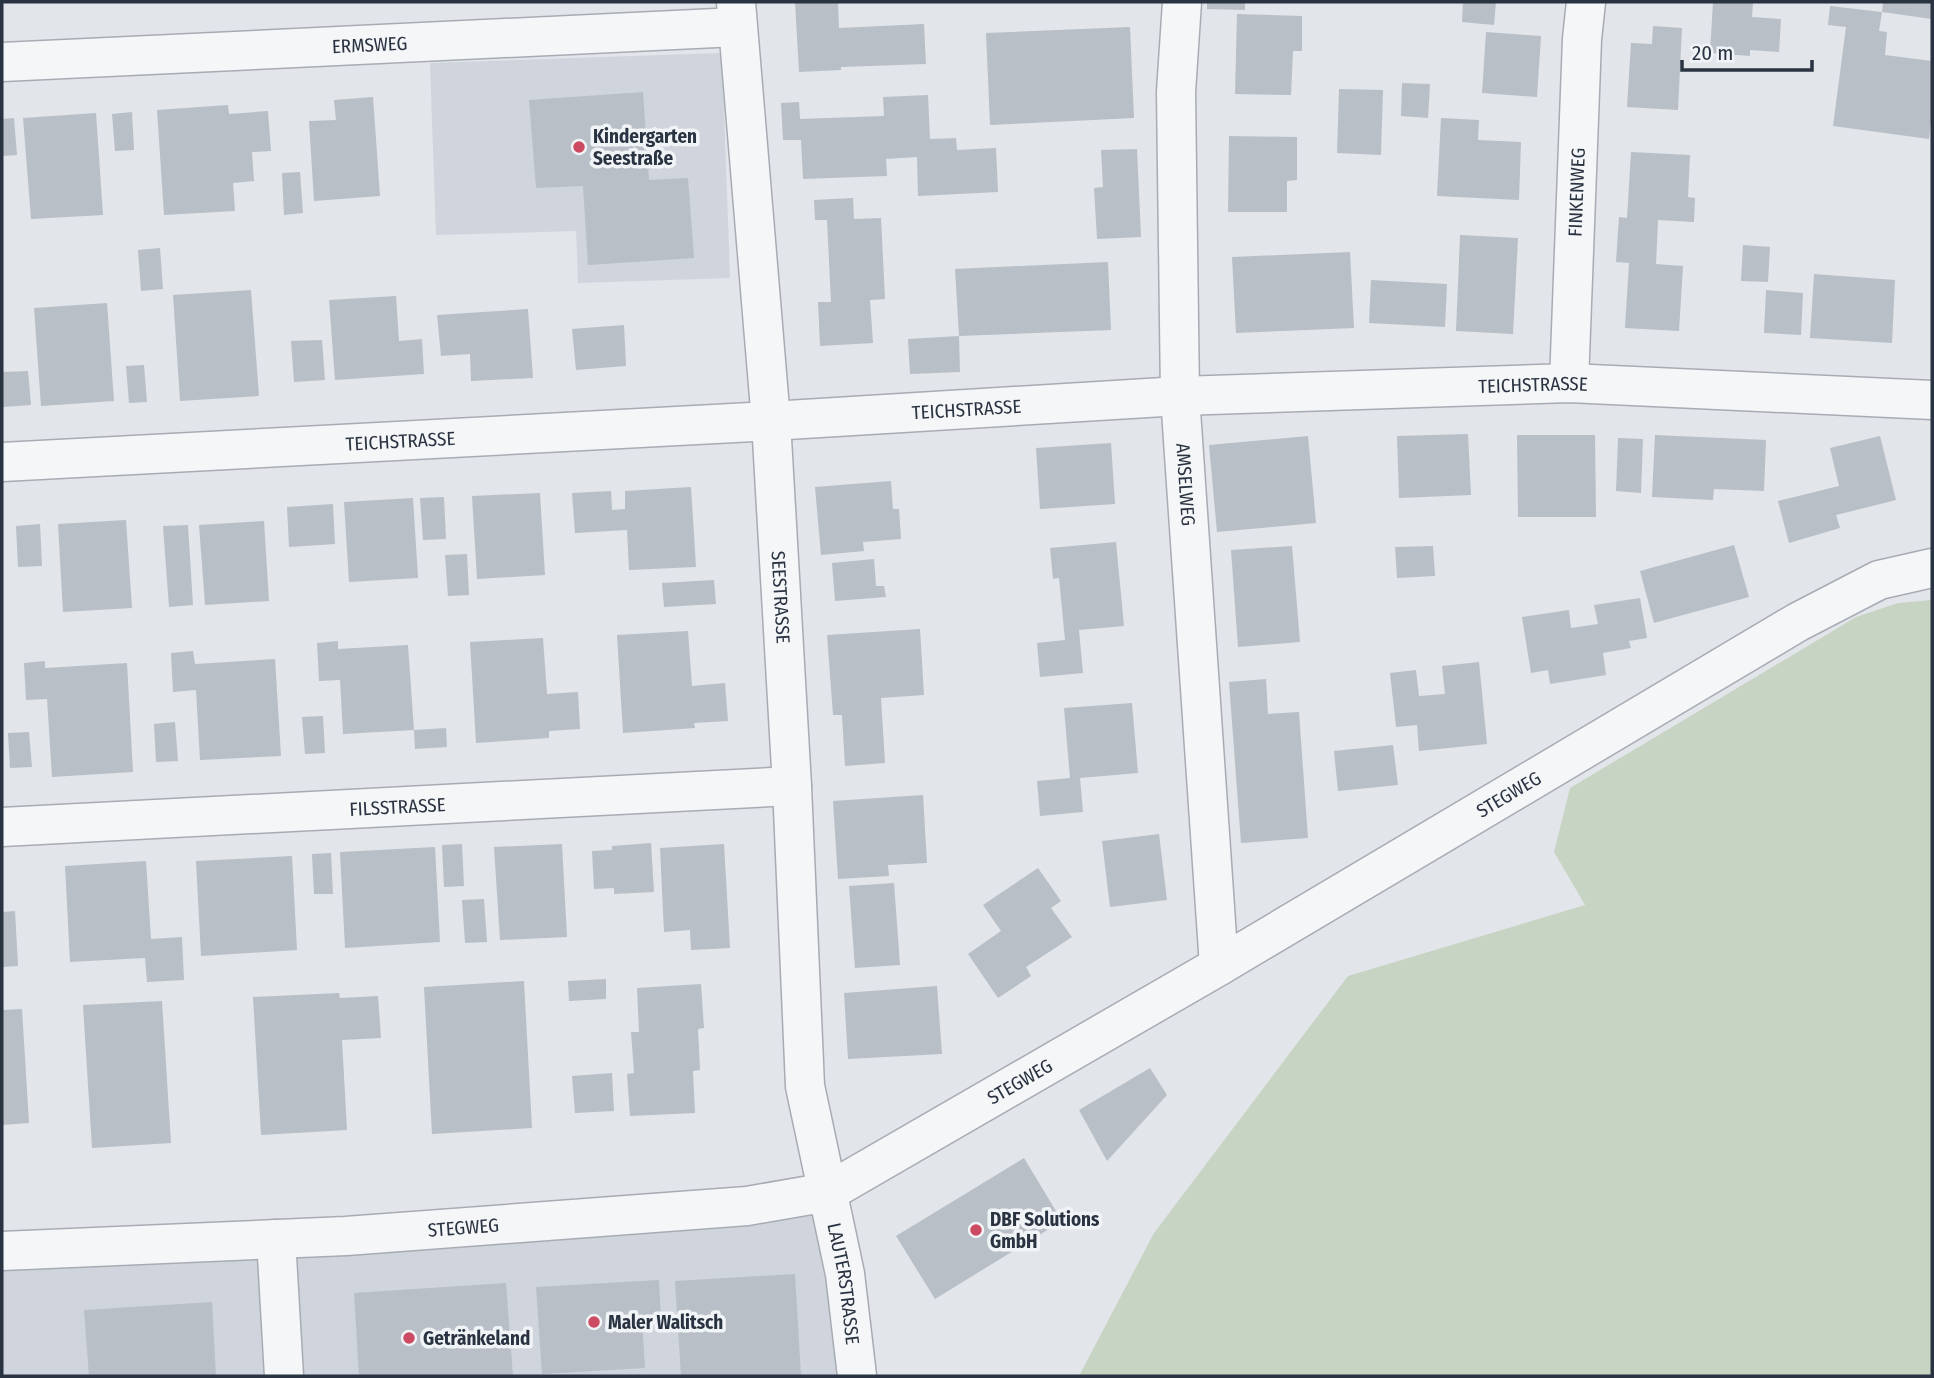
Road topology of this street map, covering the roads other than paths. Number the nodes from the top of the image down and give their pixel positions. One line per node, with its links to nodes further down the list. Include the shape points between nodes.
1 (1182, 2): 6 (street, AMSELWEG, via 1176,92)
2 (1586, 2): 5 (street, FINKENWEG)
3 (737, 14): 4 (street, ERMSWEG); 8 (street, SEESTRASSE)
4 (2, 62)
5 (1569, 383): 6 (street, TEICHSTRASSE); 7 (street, TEICHSTRASSE)
6 (1180, 396): 8 (street, TEICHSTRASSE); 13 (street, AMSELWEG)
7 (1932, 400)
8 (771, 421): 9 (street, TEICHSTRASSE); 11 (street, SEESTRASSE)
9 (2, 462)
10 (1932, 568): 13 (street, STEGWEG, via 1879,580 1798,622)
11 (792, 786): 12 (street, FILSSTRASSE); 14 (street, SEESTRASSE, via 805,1086)
12 (2, 827)
13 (1219, 966): 14 (street, STEGWEG)
14 (828, 1192): 15 (street, STEGWEG, via 747,1206); 18 (street, LAUTERSTRASSE, via 845,1274)
15 (276, 1239): 16 (street, STEGWEG); 17 (street)
16 (2, 1251)
17 (284, 1376)
18 (857, 1376)

